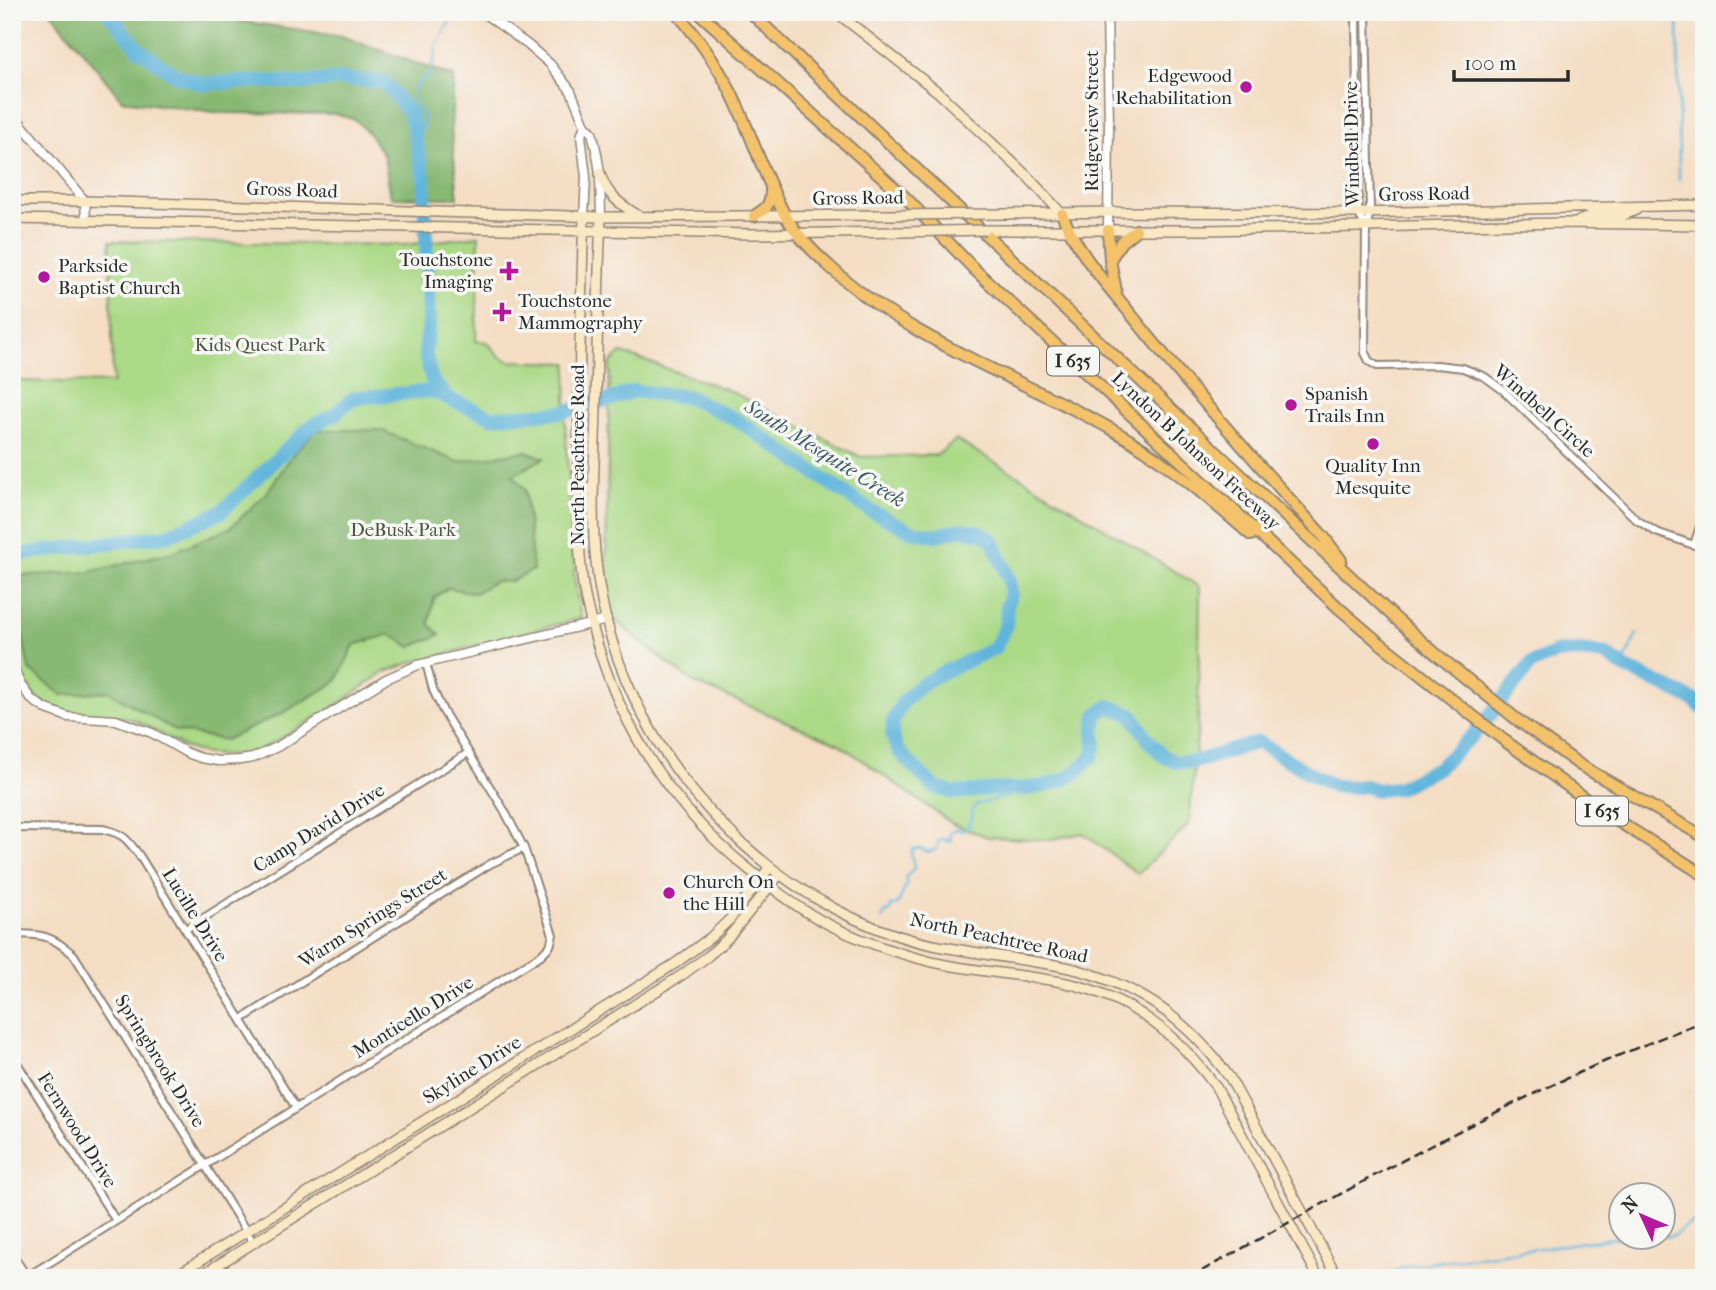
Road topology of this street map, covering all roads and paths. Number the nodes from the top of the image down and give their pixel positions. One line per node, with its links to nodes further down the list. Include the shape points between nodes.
1 (482, 12): 10 (street, North Peachtree Road, via 558,73 571,91)
2 (676, 12): 12 (highway, via 736,102)
3 (698, 12): 53 (highway, Lyndon B Johnson Freeway / I 635, via 906,198 974,270)
4 (750, 12): 52 (highway, Lyndon B Johnson Freeway / I 635)
5 (836, 12): 24 (main road, via 938,92)
6 (1107, 12): 19 (street, Ridgeview Street)
7 (1356, 12): 22 (street, Windbell Drive)
8 (1366, 12): 23 (street, Windbell Drive)
9 (12, 113): 14 (street)
10 (584, 125): 11 (street, North Peachtree Road, via 592,132); 26 (street, North Peachtree Road)
11 (600, 173): 27 (main road, via 608,192); 30 (street, North Peachtree Road)
12 (772, 187): 25 (highway, via 768,206); 29 (highway)
13 (12, 201): 14 (main road, Gross Road)
14 (85, 201): 17 (main road, Gross Road); 32 (street)
15 (1704, 205): 16 (main road, Gross Road)
16 (1637, 207): 23 (main road, Gross Road); 33 (main road, via 1628,215 1594,215)
17 (286, 208): 18 (main road, Gross Road); 34 (main road)
18 (355, 210): 20 (main road, Gross Road); 36 (main road)
19 (1108, 212): 21 (main road, Gross Road); 24 (main road, Gross Road); 41 (street, Ridgeview Street)
20 (484, 213): 26 (main road, Gross Road); 39 (main road)
21 (1254, 213): 22 (main road, Gross Road); 38 (main road)
22 (1359, 213): 23 (main road, Gross Road); 37 (street, Windbell Drive)
23 (1370, 213): 37 (street, Windbell Drive)
24 (1062, 214): 29 (main road, Gross Road, bridge); 40 (highway)
25 (754, 216): 28 (main road, Gross Road); 29 (main road, Gross Road)
26 (584, 217): 30 (main road, Gross Road); 43 (main road, North Peachtree Road)
27 (640, 217): 28 (main road, Gross Road); 30 (main road, Gross Road)
28 (714, 217): 45 (main road)
29 (786, 217): 46 (highway)
30 (601, 218): 44 (main road, North Peachtree Road)
31 (12, 219): 32 (main road, Gross Road)
32 (86, 220): 34 (main road, Gross Road)
33 (1575, 223): 35 (main road, Gross Road); 37 (main road, Gross Road)
34 (287, 225): 36 (main road, Gross Road)
35 (1704, 225)
36 (353, 226): 39 (main road, Gross Road)
37 (1366, 227): 38 (main road, Gross Road); 51 (street, Windbell Circle, via 1365,353 1369,361 1381,366 1454,366 1485,377 1637,520 1656,532 1695,545)
38 (1253, 228): 42 (main road, Gross Road)
39 (483, 229): 43 (main road, Gross Road)
40 (1068, 230): 41 (main road, Gross Road); 46 (main road, Gross Road, bridge); 48 (highway)
41 (1108, 230): 42 (main road, Gross Road); 47 (highway)
42 (1136, 230): 47 (highway)
43 (583, 231): 44 (main road, Gross Road); 49 (main road, North Peachtree Road)
44 (600, 231): 45 (main road, Gross Road); 50 (main road, North Peachtree Road)
45 (714, 233): 46 (main road, Gross Road)
46 (798, 234): 53 (highway, via 844,279 891,314 1115,431 1160,460)
47 (1110, 260): 48 (highway)
48 (1118, 297): 52 (highway, via 1324,536)
49 (580, 340): 50 (main road); 55 (main road, North Peachtree Road, via 578,527)
50 (597, 342): 54 (main road, North Peachtree Road, via 593,501 596,562)
51 (1704, 514)
52 (1354, 580): 60 (highway, Lyndon B Johnson Freeway / I 635, via 1521,722 1580,765)
53 (1340, 610): 64 (highway, Lyndon B Johnson Freeway / I 635, via 1505,741 1605,813)
54 (607, 620): 55 (street); 62 (main road, North Peachtree Road, via 628,685 671,762 714,816)
55 (591, 624): 57 (street); 65 (main road, North Peachtree Road, via 615,695 641,746 702,828)
56 (12, 663): 57 (street, via 20,684 44,708 68,717 116,720 187,753 218,761 253,758 277,747 386,680)
57 (426, 663): 58 (street, Monticello Drive, via 433,690)
58 (468, 753): 61 (street, Monticello Drive); 67 (street, Camp David Drive)
59 (12, 828): 67 (street, Lucille Drive, via 115,831 139,855)
60 (1704, 837)
61 (524, 848): 71 (street, Warm Springs Street, via 490,864); 75 (street, Monticello Drive, via 553,935 550,946)
62 (769, 867): 63 (main road, North Peachtree Road); 65 (main road, Skyline Drive)
63 (779, 875): 66 (main road, Skyline Drive); 69 (main road, North Peachtree Road, via 816,899 874,926)
64 (1704, 875)
65 (761, 879): 66 (main road, North Peachtree Road); 73 (main road, Skyline Drive, via 731,918 690,954)
66 (770, 886): 70 (main road, North Peachtree Road, via 806,912 865,941); 74 (main road, Skyline Drive, via 708,956)
67 (186, 929): 71 (street, Lucille Drive)
68 (12, 934): 76 (street, Springbrook Drive, via 37,934 59,942 74,955)
69 (935, 946): 70 (main road); 85 (main road, North Peachtree Road, via 1075,969 1123,986 1175,1017 1230,1077)
70 (932, 962): 84 (main road, North Peachtree Road, via 1069,984 1116,1001 1164,1030 1216,1087)
71 (242, 1019): 75 (street, Lucille Drive)
72 (12, 1055): 77 (street, Fernwood Drive)
73 (478, 1087): 74 (main road); 78 (main road, Skyline Drive)
74 (485, 1098): 79 (main road, Skyline Drive)
75 (296, 1108): 76 (street, Monticello Drive)
76 (206, 1165): 77 (street, Monticello Drive); 78 (street, Springbrook Drive)
77 (116, 1221): 81 (street, Monticello Drive)
78 (246, 1231): 79 (street, Springbrook Drive); 82 (main road, Skyline Drive)
79 (253, 1242): 83 (main road, Skyline Drive)
80 (12, 1254): 81 (street)
81 (26, 1277)
82 (172, 1278)
83 (197, 1278)
84 (1319, 1278)
85 (1338, 1278)

